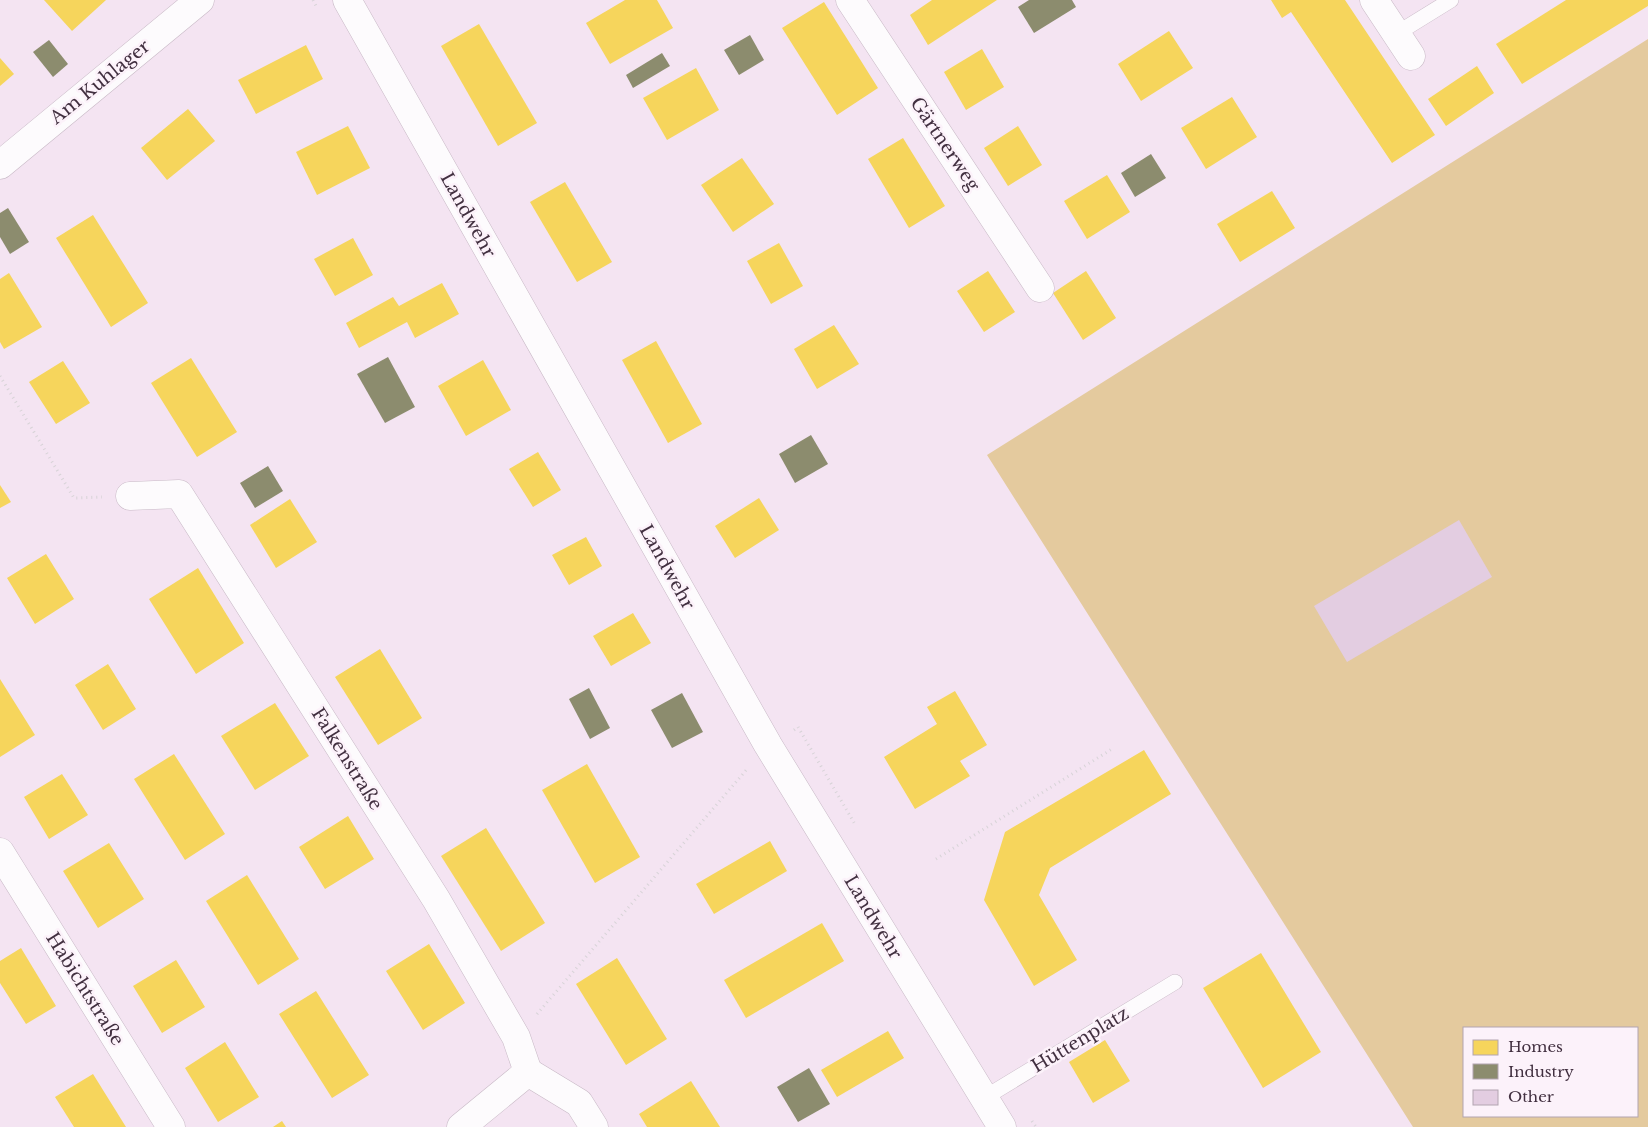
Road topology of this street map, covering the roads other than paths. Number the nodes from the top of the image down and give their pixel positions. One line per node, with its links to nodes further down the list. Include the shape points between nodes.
1 (200, 0): 7 (street, Am Kuhlager)
2 (347, 0): 13 (street, Landwehr, via 768,745)
3 (850, 0): 8 (street, Gärtnerweg)
4 (1374, 0): 6 (street)
5 (1451, 0): 6 (lane)
6 (1404, 45)
7 (0, 165)
8 (1040, 288)
9 (130, 496): 12 (street, Falkenstraße, via 179,494 436,899 516,1037)
10 (0, 852): 14 (street, Habichtstraße)
11 (1175, 982): 13 (lane, Hüttenplatz)
12 (528, 1072): 15 (street); 16 (street, via 578,1103)
13 (984, 1098): 17 (street, Landwehr)
14 (171, 1127)
15 (461, 1127)
16 (594, 1127)
17 (1002, 1127)

